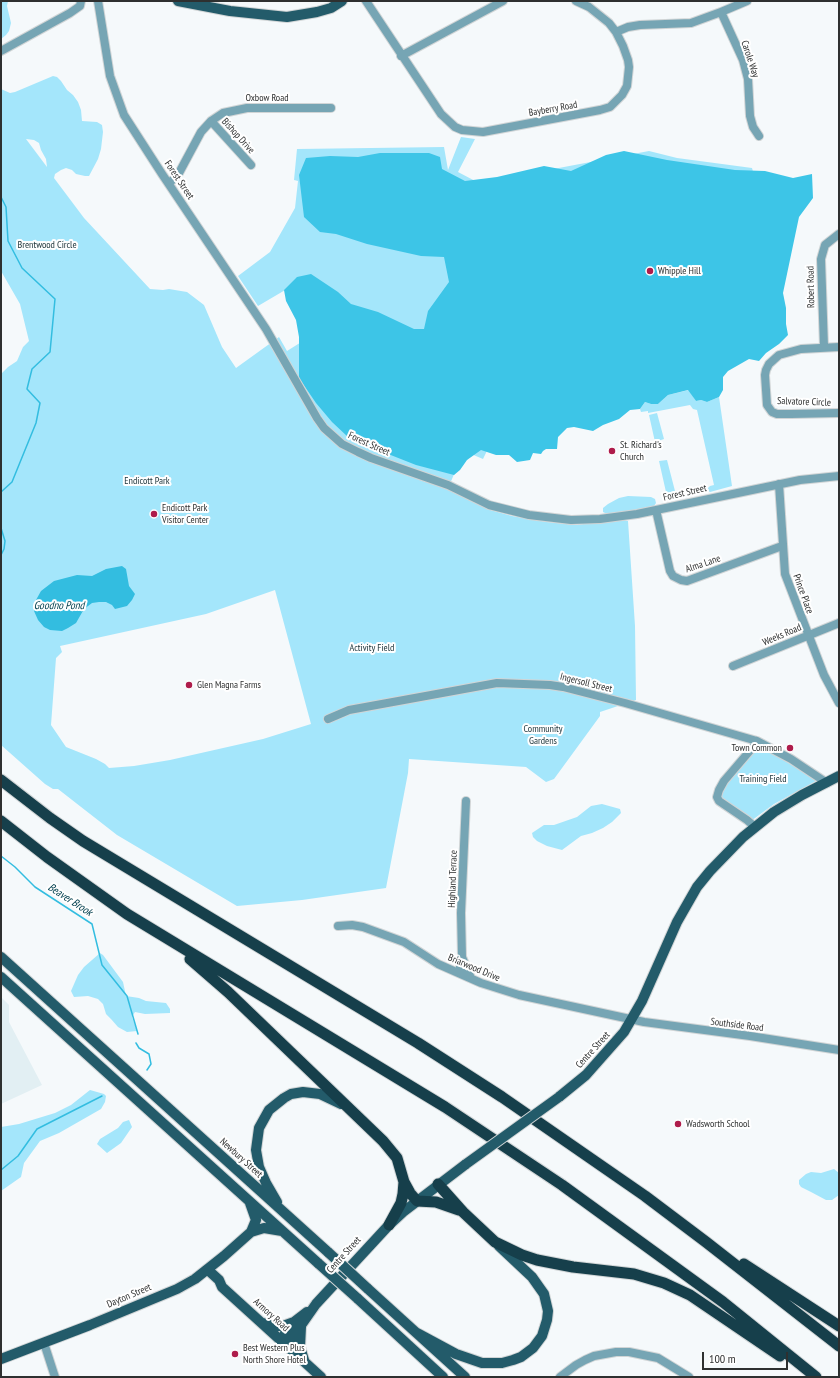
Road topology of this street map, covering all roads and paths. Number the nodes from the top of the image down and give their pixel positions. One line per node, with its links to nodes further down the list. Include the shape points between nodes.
1 (81, 1): 11 (street, via 80,6 70,13)
2 (98, 1): 17 (street, Forest Street, via 110,76 121,108)
3 (178, 1): 4 (main road, via 230,11 287,17 331,8)
4 (342, 1)
5 (366, 1): 12 (street, Bayberry Road)
6 (503, 1): 12 (street)
7 (576, 1): 10 (street, Bayberry Road, via 598,14)
8 (747, 1): 9 (street)
9 (721, 12): 10 (street, via 691,23 640,25); 15 (street, Carole Way, via 743,60 748,79 750,116)
10 (616, 32): 12 (street, Bayberry Road, via 628,60 628,78 622,95 610,107 577,116 483,132 462,130 449,122)
11 (1, 51)
12 (402, 56)
13 (331, 108): 14 (street, Oxbow Road, via 247,108 223,114)
14 (211, 121): 16 (street, Bishop Drive); 17 (street, Oxbow Road, via 201,132 179,173)
15 (759, 136)
16 (251, 165)
17 (168, 184): 24 (street, Forest Street, via 266,329 317,418 342,444 372,458 448,484 490,505 529,515 573,520 619,517)
18 (839, 234): 19 (street, Robert Road, via 825,246 821,259)
19 (824, 347): 20 (street, Salvatore Circle); 21 (street, Salvatore Circle, via 793,351 772,361 766,370 767,405 776,414)
20 (839, 347)
21 (839, 413)
22 (839, 476): 23 (street, Forest Street)
23 (779, 484): 24 (street, Forest Street); 25 (street, Prince Place)
24 (656, 510): 25 (street, Alma Lane, via 670,571 677,579 687,581)
25 (782, 546): 27 (street, Prince Place, via 785,574)
26 (839, 623): 27 (street, Weeks Road)
27 (808, 636): 28 (street, Weeks Road); 29 (street, Prince Place, via 824,676)
28 (734, 666)
29 (839, 703)
30 (328, 719): 31 (street, Ingersoll Street, via 349,710 497,683 550,685 625,703)
31 (757, 741): 34 (street, Ingersoll Street, via 791,758); 37 (street, via 724,781 717,797)
32 (839, 776): 34 (main road, Centre Street)
33 (1, 780): 58 (highway, via 83,841 411,1039 502,1097 645,1196)
34 (827, 783): 37 (main road, Centre Street, via 786,804)
35 (466, 801): 41 (street, Highland Terrace, via 461,913)
36 (1, 821): 39 (highway, via 99,895)
37 (755, 827): 45 (main road, Centre Street, via 722,857 691,896)
38 (338, 926): 42 (street, Briarwood Drive, via 363,927 404,942 438,964)
39 (154, 930): 47 (highway, via 228,992); 78 (highway, via 438,1102 556,1181 723,1302)
40 (1, 957): 52 (main road, Newbury Street)
41 (462, 957): 42 (street, Highland Terrace); 44 (street, Highland Terrace)
42 (460, 973): 44 (street, Briarwood Drive)
43 (1, 977): 51 (main road)
44 (471, 978): 45 (street, Briarwood Drive, via 497,989)
45 (632, 1020): 46 (street, Southside Road); 49 (main road, Centre Street, bridge, via 596,1065 559,1098)
46 (839, 1050)
47 (347, 1107): 48 (highway, via 391,1151 398,1161); 52 (main road, via 329,1097 303,1092 291,1094 269,1110 259,1128 257,1157 266,1183)
48 (404, 1182): 50 (highway); 54 (highway, via 400,1203)
49 (438, 1184): 50 (main road, Centre Street); 53 (highway)
50 (417, 1201): 53 (highway, via 436,1202); 54 (main road, Centre Street)
51 (250, 1202): 55 (main road); 56 (main road, via 256,1220)
52 (282, 1211): 65 (main road, Newbury Street, bridge)
53 (463, 1212): 57 (highway)
54 (389, 1225): 63 (main road, Centre Street)
55 (282, 1231): 56 (main road, via 264,1228); 73 (main road, bridge)
56 (251, 1232): 59 (main road, Dayton Street)
57 (495, 1242): 65 (main road, via 532,1277 544,1294 548,1310 547,1320 542,1336 533,1348 513,1360 482,1363 456,1354); 77 (highway, via 537,1260 634,1274 676,1288)
58 (706, 1242): 64 (highway); 68 (highway)
59 (224, 1256): 60 (main road, Dayton Street); 61 (main road, via 219,1270)
60 (205, 1272): 61 (main road, Armory Road); 67 (main road, Dayton Street, via 177,1289)
61 (220, 1284): 62 (main road, Armory Road)
62 (260, 1322): 63 (main road, via 275,1326); 66 (main road, Armory Road)
63 (297, 1325): 66 (main road, Centre Street, via 291,1339); 70 (main road, via 300,1347)
64 (839, 1326)
65 (417, 1333): 74 (main road, Newbury Street)
66 (283, 1342): 70 (main road, Armory Road)
67 (44, 1343): 69 (main road, Dayton Street); 71 (street)
68 (839, 1346)
69 (1, 1359)
70 (306, 1363): 72 (main road, Armory Road)
71 (55, 1377)
72 (321, 1377)
73 (443, 1377)
74 (466, 1377)
75 (560, 1377): 76 (street, via 584,1360 604,1354 629,1352 658,1358)
76 (689, 1377)
77 (811, 1377)
78 (816, 1377)

